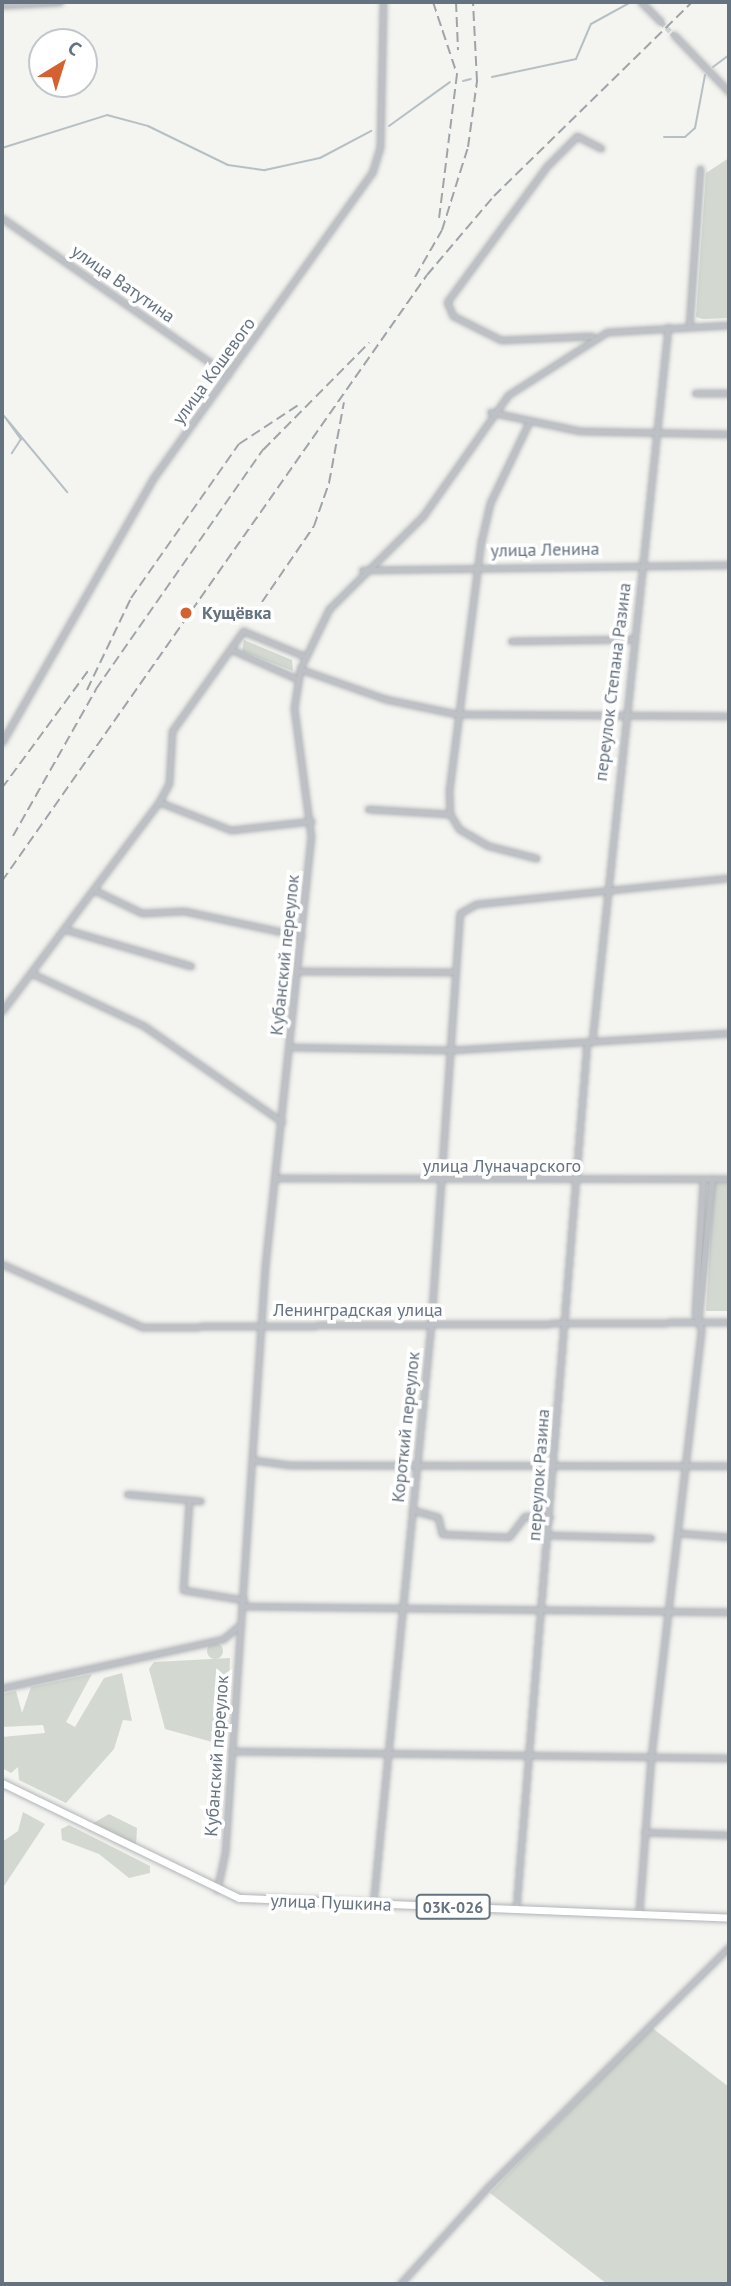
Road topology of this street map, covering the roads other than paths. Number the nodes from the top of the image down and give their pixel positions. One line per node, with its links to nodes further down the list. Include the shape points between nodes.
1 (60, 2): 4 (street)
2 (383, 2): 15 (street, улица Кошевого, via 377,165)
3 (641, 2): 5 (street)
4 (2, 5)
5 (661, 22)
6 (674, 36): 7 (street)
7 (729, 92)
8 (601, 148): 14 (street, via 578,136 546,167 494,242 454,284 447,308 501,340)
9 (700, 168): 13 (street)
10 (2, 218): 15 (street, улица Ватутина)
11 (729, 325): 13 (street)
12 (668, 327): 13 (street); 14 (street); 20 (street, переулок Степана Разина)
13 (690, 327)
14 (592, 336): 18 (street, Кубанский переулок)
15 (228, 375): 35 (street, улица Кошевого, via 128,518)
16 (695, 393): 17 (street)
17 (729, 393)
18 (490, 412): 19 (street); 25 (street, Кубанский переулок, via 423,516)
19 (528, 424): 20 (street); 23 (street, via 490,503)
20 (657, 433): 21 (street); 22 (street, переулок Степана Разина)
21 (729, 434)
22 (641, 563): 23 (street, улица Ленина); 24 (street, улица Ленина); 26 (street, переулок Степана Разина)
23 (476, 565): 25 (street, улица Ленина); 32 (street)
24 (729, 565)
25 (362, 570): 29 (street, Кубанский переулок, via 329,609)
26 (633, 639): 27 (street); 33 (street, переулок Степана Разина)
27 (511, 641)
28 (230, 649): 29 (street, via 243,631); 31 (street); 36 (street, via 172,731 169,783)
29 (304, 656): 30 (street, Кубанский переулок)
30 (300, 669): 31 (street, Кубанский переулок); 32 (street, via 384,699)
31 (297, 679): 39 (street, Кубанский переулок, via 296,731)
32 (456, 714): 33 (street); 38 (street)
33 (622, 716): 34 (street); 42 (street, переулок Степана Разина)
34 (729, 716)
35 (2, 742)
36 (159, 802): 39 (street, via 230,830); 43 (street)
37 (368, 809): 38 (street)
38 (450, 814): 40 (street, via 459,829 489,846)
39 (311, 821): 45 (street, Кубанский переулок)
40 (536, 858)
41 (729, 878): 42 (street)
42 (605, 889): 48 (street, Короткий переулок, via 462,910); 52 (street, переулок Степана Разина)
43 (94, 891): 44 (street); 45 (street, via 142,913 184,911)
44 (68, 930): 46 (street); 49 (street)
45 (300, 936): 47 (street, Кубанский переулок)
46 (191, 966)
47 (297, 971): 48 (street); 53 (street, Кубанский переулок)
48 (453, 972): 54 (street, Короткий переулок)
49 (31, 973): 50 (street); 55 (street, via 144,1026)
50 (2, 1011)
51 (729, 1033): 52 (street)
52 (589, 1042): 54 (street); 60 (street, переулок Разина)
53 (290, 1047): 54 (street); 55 (street, Кубанский переулок)
54 (451, 1050): 61 (street, Короткий переулок)
55 (282, 1122): 56 (street, Кубанский переулок)
56 (275, 1178): 61 (street, улица Луначарского); 65 (street, Кубанский переулок)
57 (703, 1179): 58 (street, улица Луначарского); 60 (street, улица Луначарского); 63 (street)
58 (712, 1179): 59 (street, улица Луначарского); 63 (street)
59 (729, 1179)
60 (578, 1180): 61 (street, улица Луначарского); 67 (street, переулок Разина)
61 (442, 1181): 66 (street, Короткий переулок)
62 (2, 1264): 65 (street, Ленинградская улица, via 132,1325)
63 (698, 1322): 64 (street, Ленинградская улица); 67 (street, Ленинградская улица); 71 (street)
64 (729, 1322)
65 (261, 1324): 66 (street, Ленинградская улица); 68 (street, Кубанский переулок)
66 (430, 1324): 67 (street, Ленинградская улица); 69 (street, Короткий переулок)
67 (567, 1325): 70 (street, переулок Разина)
68 (254, 1460): 69 (street, via 290,1465); 82 (street, Кубанский переулок)
69 (417, 1462): 70 (street); 76 (street, Короткий переулок)
70 (551, 1462): 71 (street); 77 (street, переулок Разина)
71 (686, 1466): 72 (street); 78 (street)
72 (729, 1466)
73 (127, 1494): 75 (street)
74 (201, 1501): 75 (street)
75 (189, 1502): 82 (street, via 183,1590)
76 (412, 1510): 77 (street, via 432,1513 442,1534 456,1535 509,1537 525,1516); 83 (street, Короткий переулок)
77 (550, 1517): 79 (street, переулок Разина)
78 (679, 1533): 80 (street); 85 (street)
79 (549, 1535): 81 (street); 84 (street, переулок Разина)
80 (729, 1537)
81 (651, 1538)
82 (244, 1603): 83 (street); 87 (street, Кубанский переулок)
83 (401, 1609): 84 (street); 90 (street, Короткий переулок)
84 (542, 1610): 85 (street); 91 (street, переулок Разина)
85 (669, 1612): 86 (street); 92 (street)
86 (729, 1612)
87 (241, 1624): 88 (street, via 223,1639); 89 (street, Кубанский переулок)
88 (2, 1688)
89 (231, 1751): 90 (street); 97 (street, Кубанский переулок)
90 (388, 1753): 91 (street); 98 (street, Короткий переулок)
91 (529, 1753): 92 (street); 99 (street, переулок Разина)
92 (651, 1757): 93 (street); 95 (street)
93 (729, 1758)
94 (2, 1783): 97 (main road, улица Пушкина / 03К-026)
95 (643, 1832): 96 (street); 100 (street)
96 (729, 1835)
97 (217, 1890): 98 (main road, улица Пушкина / 03К-026, via 251,1899)
98 (373, 1905): 99 (main road, улица Пушкина / 03К-026)
99 (516, 1909): 100 (main road, улица Пушкина / 03К-026)
100 (639, 1912): 101 (main road, улица Пушкина / 03К-026)
101 (729, 1918)
102 (729, 1947): 103 (street, via 473,2202)
103 (400, 2284)

